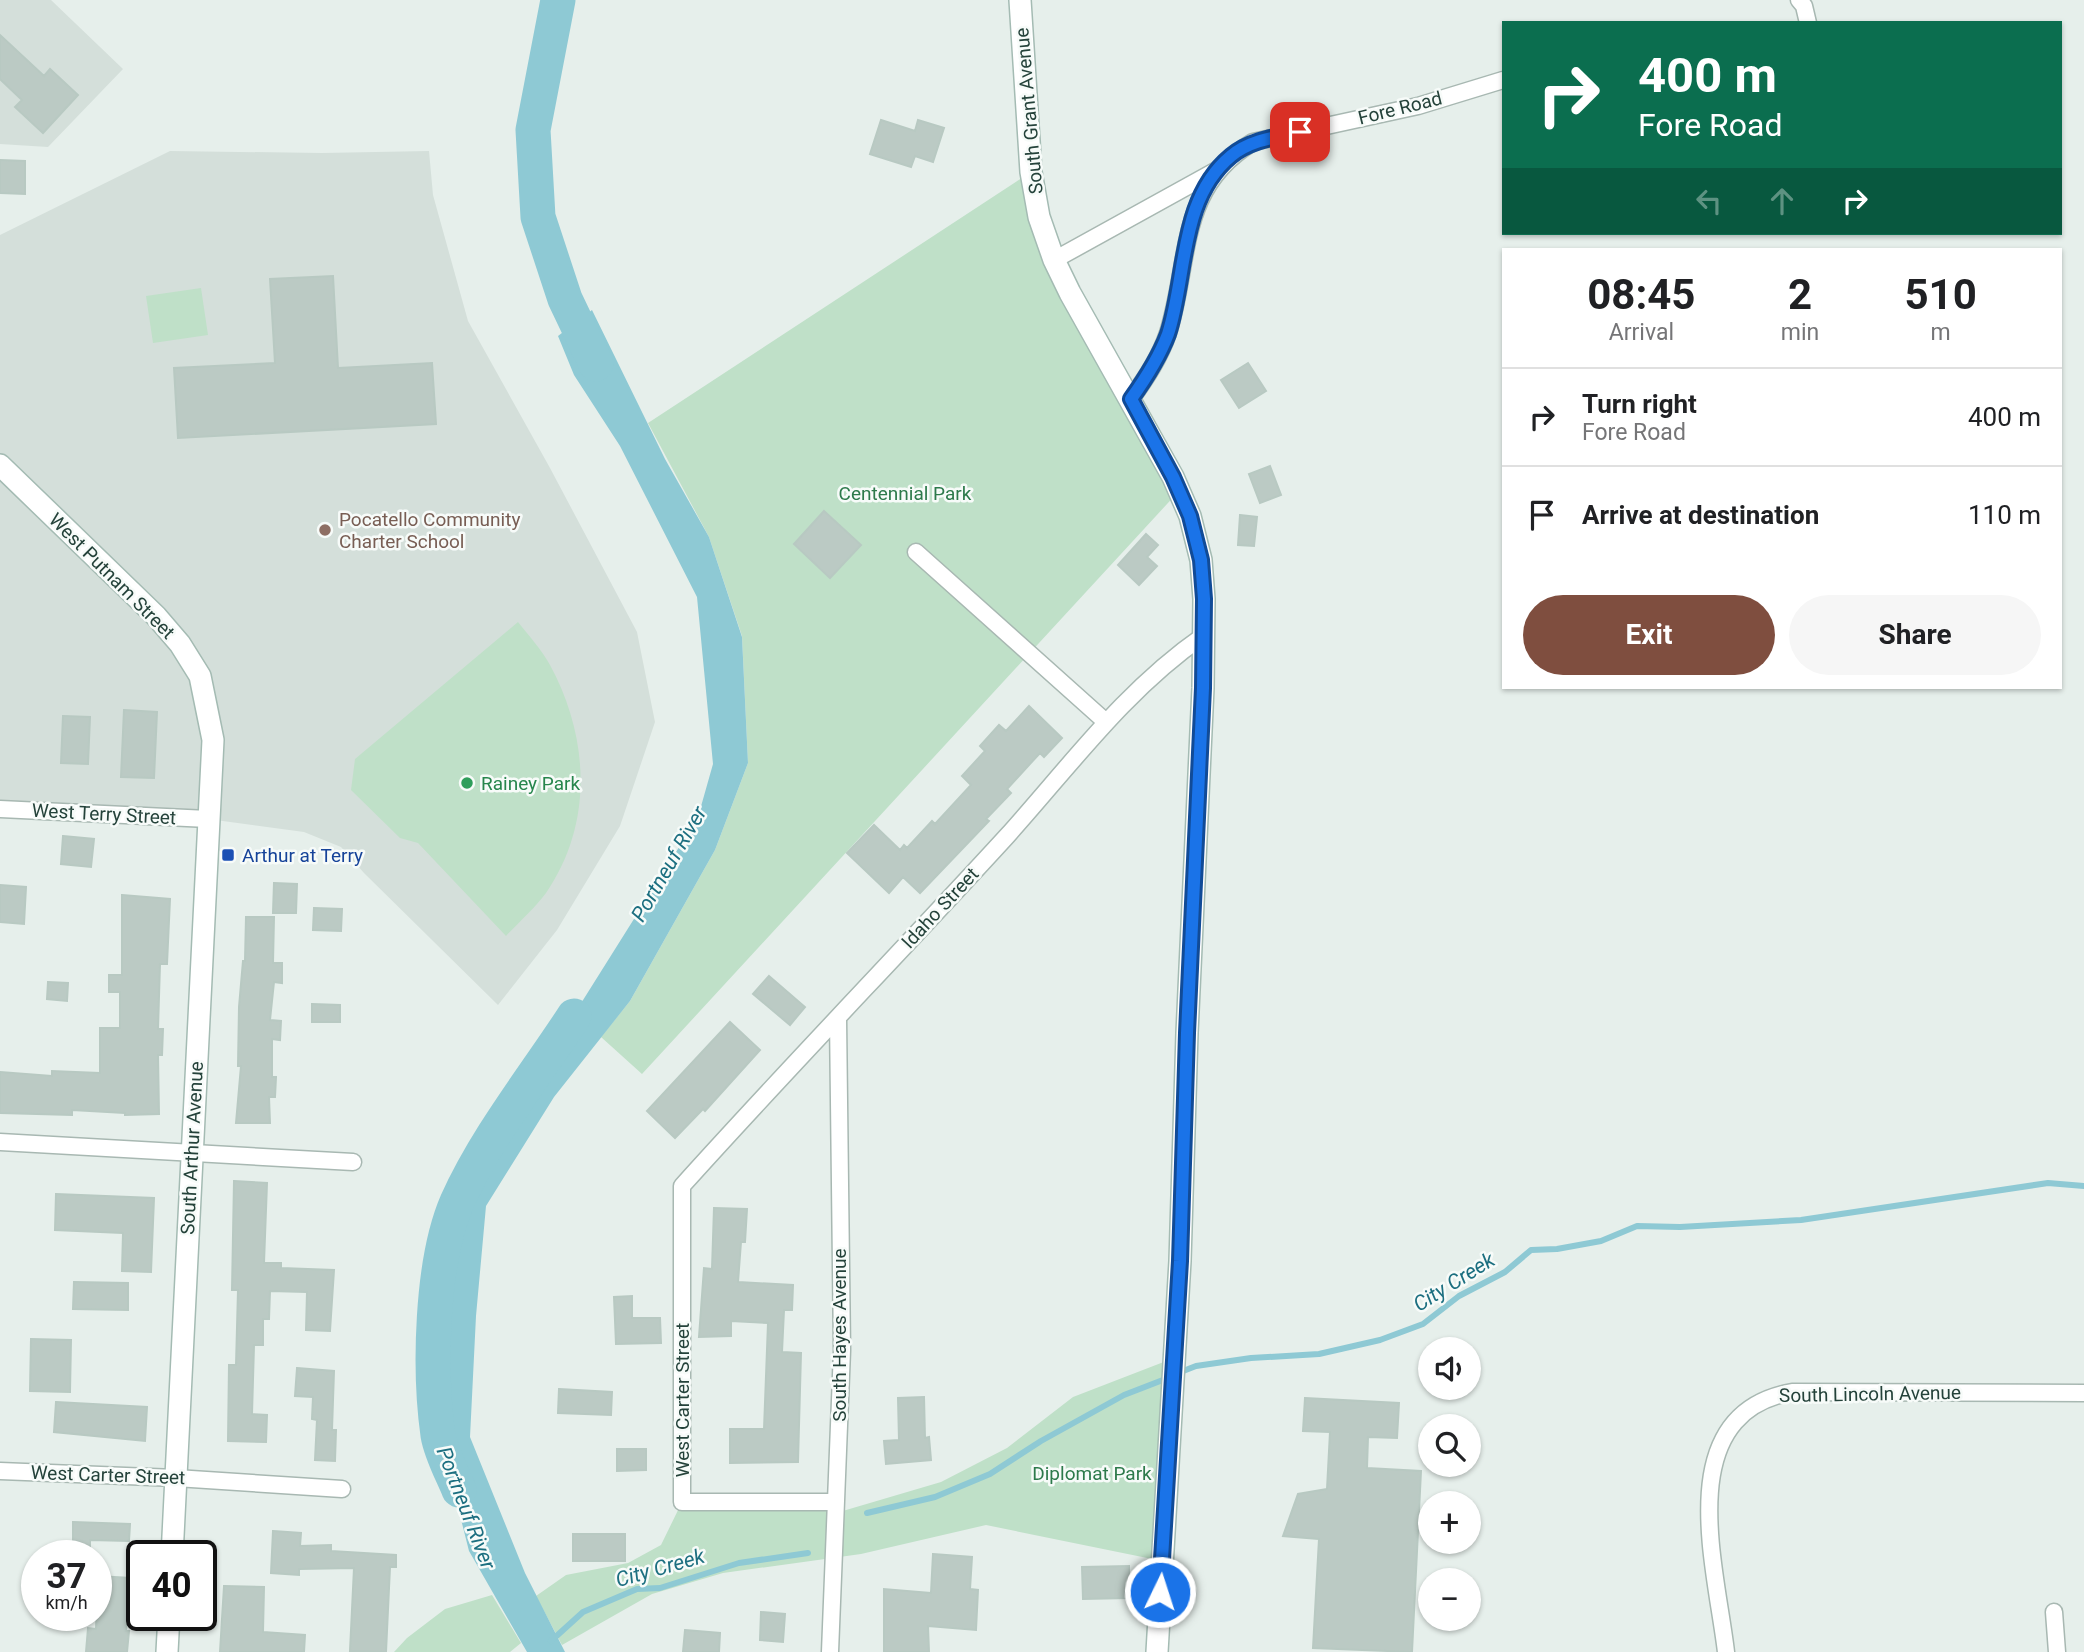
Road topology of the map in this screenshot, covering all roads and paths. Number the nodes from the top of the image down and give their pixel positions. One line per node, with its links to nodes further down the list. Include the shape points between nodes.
1 (1020, 0): 6 (street, South Grant Avenue, via 1031,172 1039,217)
2 (1799, 0): 3 (street)
3 (1808, 21)
4 (1502, 80): 5 (street, Fore Road, via 1418,106 1253,142)
5 (1218, 169): 6 (street); 7 (street, Fore Road, via 1192,221 1164,342)
6 (1054, 260): 7 (street, South Grant Avenue)
7 (1131, 399): 10 (street, South Grant Avenue, via 1190,516 1201,560)
8 (0, 466): 12 (street, West Putnam Street, via 180,644 200,676)
9 (916, 552): 11 (street)
10 (1203, 636): 11 (street, Idaho Street, via 1166,662); 30 (street, South Grant Avenue, via 1174,1358)
11 (1106, 722): 15 (street, Idaho Street)
12 (213, 740): 14 (street, South Arthur Avenue)
13 (0, 809): 14 (street, West Terry Street)
14 (208, 819): 17 (street, South Arthur Avenue)
15 (838, 1017): 19 (street, Idaho Street); 24 (street, South Hayes Avenue, via 842,1350)
16 (0, 1142): 17 (street)
17 (192, 1153): 18 (street); 22 (street, South Arthur Avenue)
18 (353, 1162)
19 (681, 1186): 24 (street, West Carter Street, via 682,1502)
20 (2084, 1393): 31 (street, South Lincoln Avenue, via 1792,1392 1750,1406 1731,1425 1718,1448 1710,1481)
21 (0, 1471): 22 (street, West Carter Street)
22 (176, 1478): 23 (street, West Carter Street); 25 (street, South Arthur Avenue)
23 (342, 1489)
24 (836, 1502): 29 (street, South Hayes Avenue)
25 (173, 1540)
26 (2054, 1612): 32 (street)
27 (168, 1631): 28 (street)
28 (167, 1652)
29 (830, 1652)
30 (1157, 1652)
31 (1726, 1652)
32 (2057, 1652)

